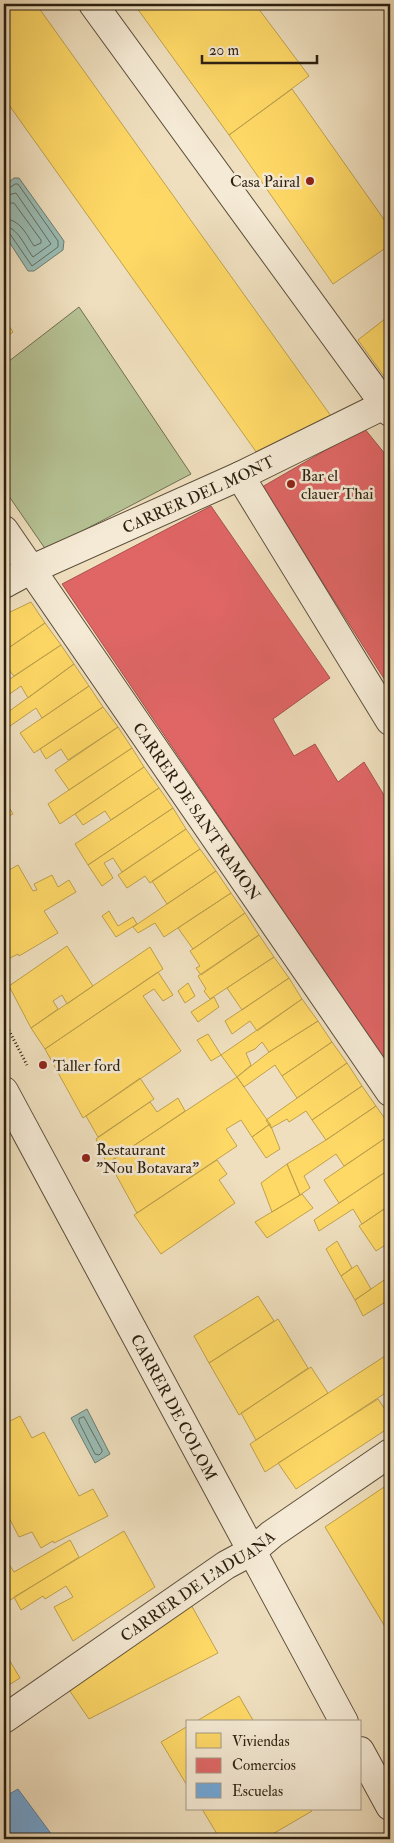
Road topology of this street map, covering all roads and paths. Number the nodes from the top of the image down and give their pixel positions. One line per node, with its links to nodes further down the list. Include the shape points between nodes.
1 (93, 4): 2 (street)
2 (388, 406): 3 (street, CARRER DEL MONT)
3 (240, 476): 5 (street, CARRER DEL MONT); 7 (street)
4 (4, 530): 5 (street, CARRER DE SANT RAMON)
5 (30, 570): 6 (street, CARRER DEL MONT); 9 (street, CARRER DE SANT RAMON)
6 (4, 584)
7 (390, 721)
8 (4, 1091): 11 (street, CARRER DE COLOM)
9 (390, 1092)
10 (390, 1453): 11 (street, CARRER DE L'ADUANA)
11 (252, 1551): 12 (street, CARRER DE L'ADUANA, via 226,1565); 13 (street, CARRER DE COLOM)
12 (4, 1719)
13 (343, 1720)
14 (362, 1755): 15 (street)
15 (390, 1806)

